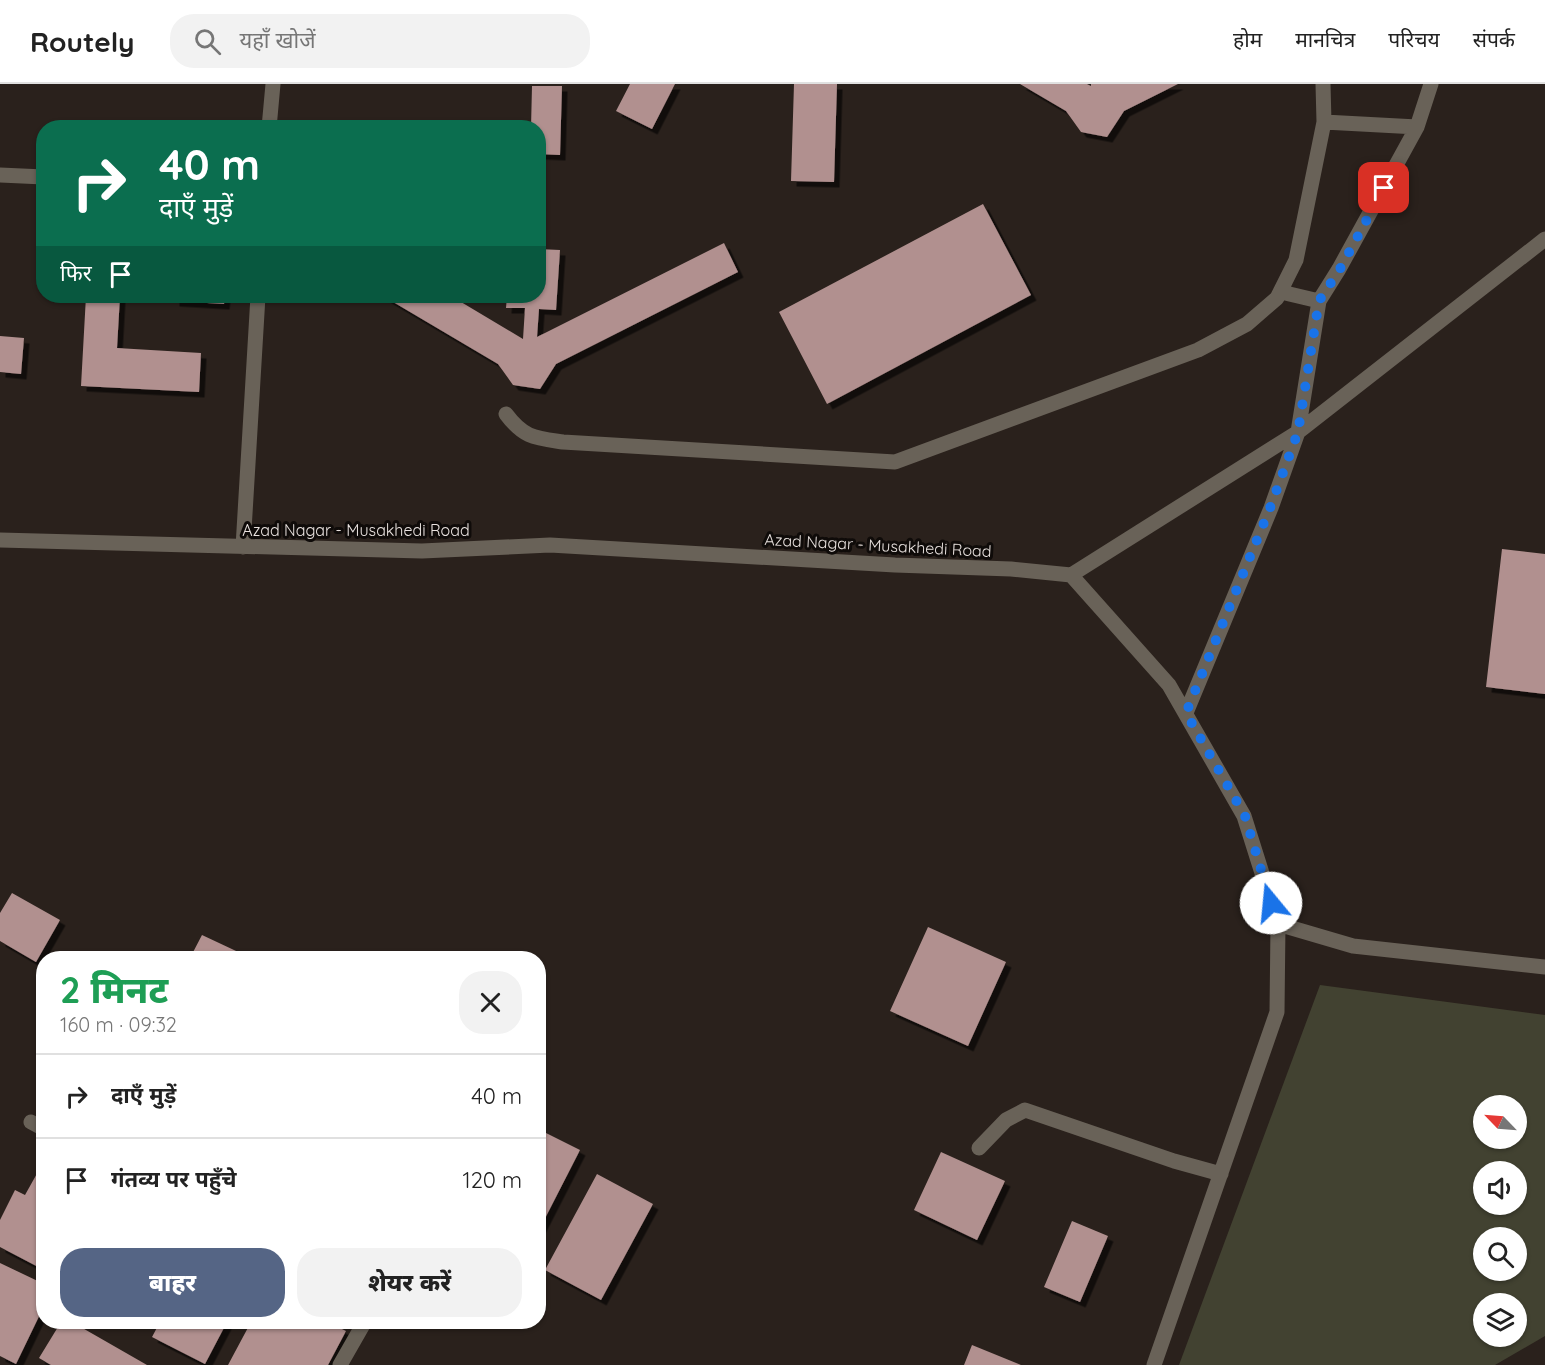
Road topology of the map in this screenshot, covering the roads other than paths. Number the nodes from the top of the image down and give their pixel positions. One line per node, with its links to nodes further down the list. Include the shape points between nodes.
1 (273, 84): 4 (street)
2 (1323, 84): 5 (street)
3 (1431, 84): 6 (street)
4 (270, 120)
5 (1324, 122): 6 (street); 10 (street, via 1296,260)
6 (1417, 127): 11 (street)
7 (0, 175): 8 (street)
8 (36, 177)
9 (1545, 239): 14 (street)
10 (1281, 292): 11 (street); 13 (street, via 1247,324 1198,350 895,462 563,442 531,438)
11 (1319, 301): 14 (street)
12 (258, 303): 16 (street)
13 (506, 414)
14 (1298, 432): 17 (street); 18 (street)
15 (0, 540): 16 (street, Azad Nagar - Musakhedi Road)
16 (243, 547): 17 (street, Azad Nagar - Musakhedi Road, via 422,551 550,545)
17 (1071, 575): 18 (street, via 1169,686)
18 (1186, 713): 19 (street, via 1245,816)
19 (1278, 924): 20 (street, via 1353,946); 22 (street, via 1277,1012)
20 (1545, 967)
21 (979, 1148): 22 (street, via 1006,1120 1025,1110)
22 (1221, 1174): 25 (street)
23 (361, 1329): 24 (street)
24 (340, 1365)
25 (1154, 1365)

